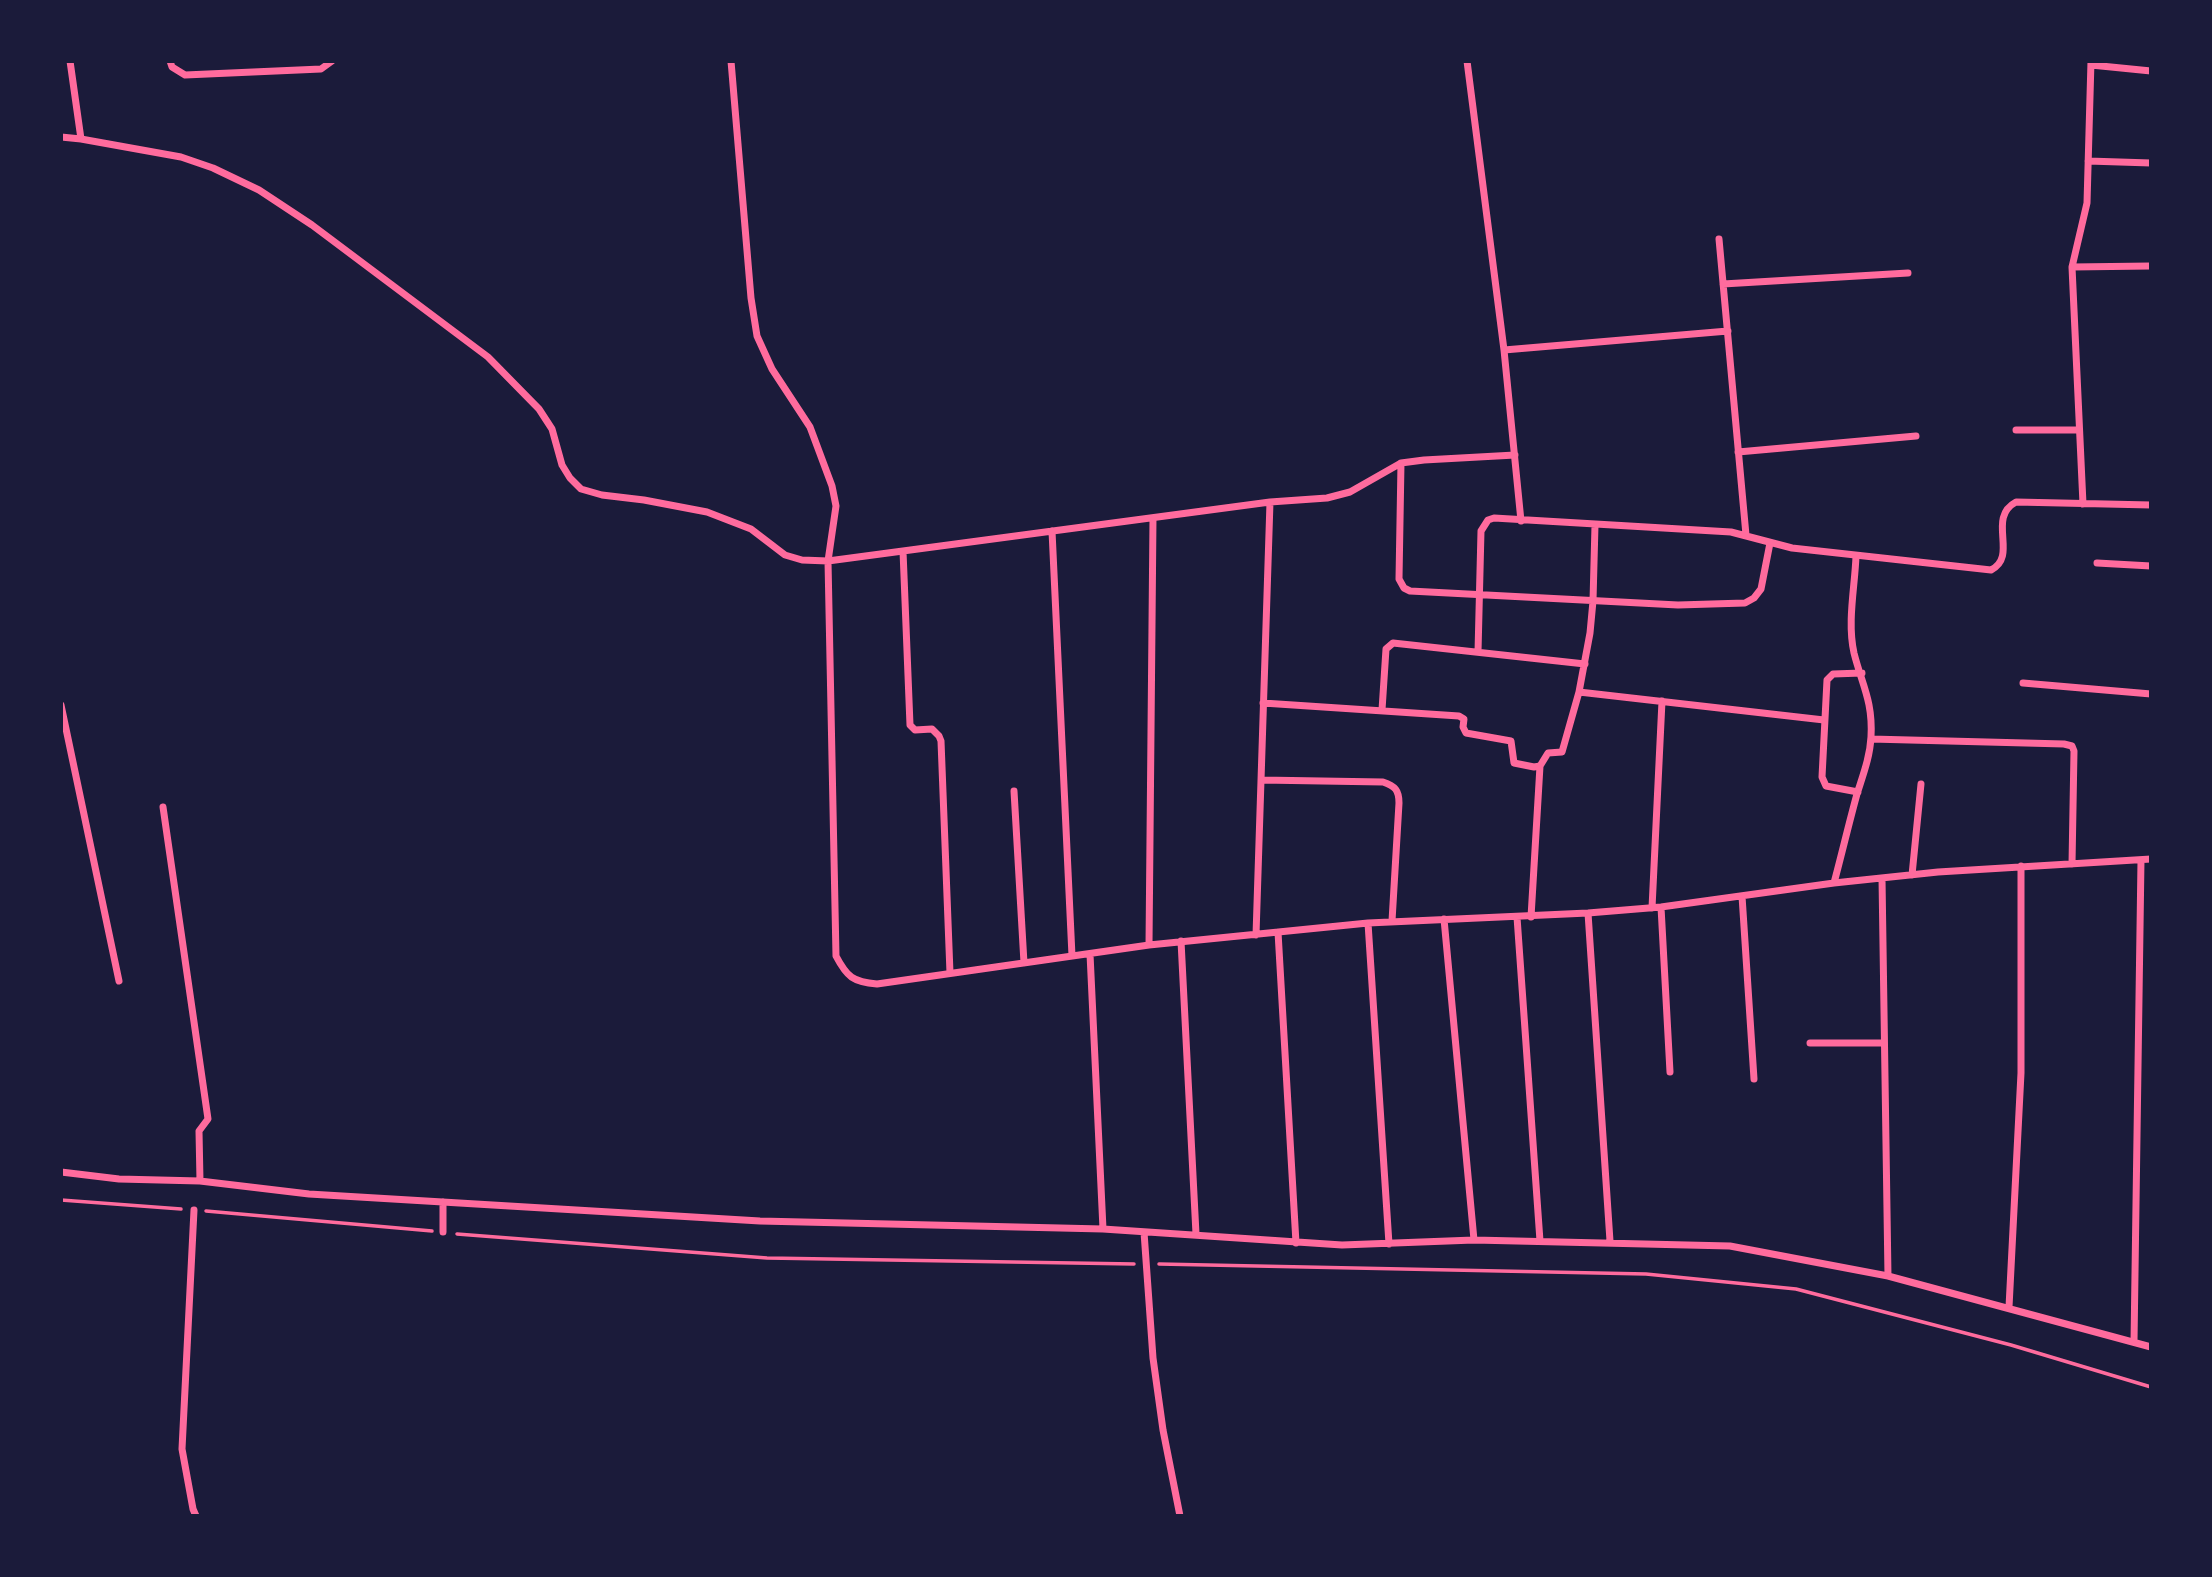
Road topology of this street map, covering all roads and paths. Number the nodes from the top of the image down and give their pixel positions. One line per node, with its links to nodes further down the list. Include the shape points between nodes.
1 (70, 61): 9 (street)
2 (170, 61): 3 (street, via 185,75 321,69)
3 (332, 61)
4 (731, 61): 36 (street, via 757,336 772,369 810,427 832,486 836,506)
5 (1467, 61): 18 (street)
6 (2091, 63): 7 (street); 10 (street)
7 (2151, 71)
8 (61, 137): 9 (street)
9 (81, 139): 36 (street, via 181,157 213,168 259,190 312,225 488,357 539,409 552,429 562,465 581,489 707,512 751,529 785,555)
10 (2088, 161): 11 (street); 14 (street, via 2087,203)
11 (2151, 163)
12 (1719, 239): 16 (street)
13 (2150, 266): 14 (street)
14 (2072, 267): 20 (street)
15 (1908, 273): 16 (street)
16 (1723, 284): 17 (street)
17 (1728, 331): 18 (street); 22 (street)
18 (1504, 350): 23 (street)
19 (2016, 430): 20 (street)
20 (2080, 430): 26 (street)
21 (1916, 436): 22 (street)
22 (1738, 452): 32 (street)
23 (1515, 455): 24 (street); 29 (street)
24 (1401, 463): 25 (street, via 1350,492); 39 (street, via 1401,584 1409,591)
25 (1270, 502): 28 (street); 48 (street)
26 (2083, 504): 27 (street); 35 (street, via 2016,502 2007,506 2002,559 1991,570)
27 (2151, 505)
28 (1153, 518): 31 (street); 77 (street)
29 (1521, 521): 30 (street); 39 (street, via 1494,518 1483,525)
30 (1595, 525): 32 (street); 40 (street)
31 (1052, 531): 34 (street); 79 (street)
32 (1746, 535): 33 (street)
33 (1770, 543): 35 (street); 40 (street, via 1761,589 1745,603)
34 (903, 551): 36 (street); 81 (street, via 910,725 915,730 932,729 941,741)
35 (1856, 556): 43 (street, via 1852,632)
36 (828, 561): 81 (street, via 836,956 845,972 859,982 877,984)
37 (2097, 563): 38 (street)
38 (2151, 566)
39 (1479, 595): 40 (street); 41 (street)
40 (1593, 601): 42 (street)
41 (1478, 652): 42 (street); 50 (street, via 1389,645)
42 (1585, 664): 45 (street)
43 (1862, 673): 51 (street, via 1833,674 1827,680); 52 (street)
44 (2023, 683): 46 (street)
45 (1579, 692): 47 (street); 53 (street, via 1562,752 1548,753)
46 (2151, 694)
47 (1661, 701): 51 (street); 67 (street)
48 (1263, 703): 50 (street); 54 (street)
49 (61, 705): 82 (street)
50 (1382, 710): 53 (street, via 1459,716 1466,733 1511,741 1516,764)
51 (1824, 720): 57 (street, via 1822,781 1826,786)
52 (1871, 739): 57 (street); 61 (street, via 2072,746)
53 (1540, 766): 70 (street)
54 (1261, 780): 72 (street, via 1393,785 1399,803); 75 (street)
55 (1921, 784): 63 (street)
56 (1014, 790): 80 (street)
57 (1858, 792): 65 (street)
58 (163, 807): 88 (street, via 208,1119 199,1131)
59 (2151, 859): 60 (street)
60 (2141, 860): 61 (street); 104 (street)
61 (2072, 864): 62 (street)
62 (2021, 866): 63 (street); 103 (street, via 2021,1073)
63 (1912, 875): 64 (street)
64 (1882, 878): 65 (street); 84 (street)
65 (1834, 883): 66 (street)
66 (1742, 896): 67 (street); 86 (street)
67 (1657, 908): 68 (street); 85 (street)
68 (1588, 913): 70 (street); 98 (street)
69 (1517, 917): 70 (street); 71 (street); 97 (street)
70 (1531, 917)
71 (1444, 919): 72 (street); 96 (street)
72 (1392, 921): 73 (street)
73 (1368, 923): 74 (street); 100 (street)
74 (1278, 932): 75 (street); 99 (street)
75 (1256, 934): 76 (street)
76 (1181, 941): 77 (street); 95 (street)
77 (1149, 945): 78 (street)
78 (1090, 954): 79 (street); 92 (street)
79 (1072, 956): 80 (street)
80 (1024, 963): 81 (street)
81 (950, 973)
82 (118, 981)
83 (1810, 1043): 84 (street)
84 (1884, 1043): 102 (street)
85 (1670, 1072)
86 (1754, 1079)
87 (61, 1172): 88 (street)
88 (200, 1181): 90 (street, via 309,1194)
89 (61, 1200): 91 (path)
90 (443, 1202): 92 (street, via 760,1221); 94 (street)
91 (194, 1210): 94 (path); 107 (street, via 182,1449)
92 (1103, 1229): 93 (street)
93 (1144, 1231): 95 (street); 101 (street)
94 (443, 1232): 101 (path, via 767,1258)
95 (1196, 1234): 99 (street)
96 (1474, 1240): 97 (street); 100 (street)
97 (1540, 1241): 98 (street)
98 (1610, 1241): 102 (street, via 1730,1246)
99 (1296, 1242): 100 (street)
100 (1389, 1244)
101 (1146, 1264): 106 (path, via 1646,1274 1796,1289); 108 (street, via 1163,1430)
102 (1888, 1276): 103 (street)
103 (2009, 1307): 104 (street)
104 (2134, 1342): 105 (street)
105 (2151, 1347)
106 (2151, 1387)
107 (196, 1516)
108 (1180, 1516)

